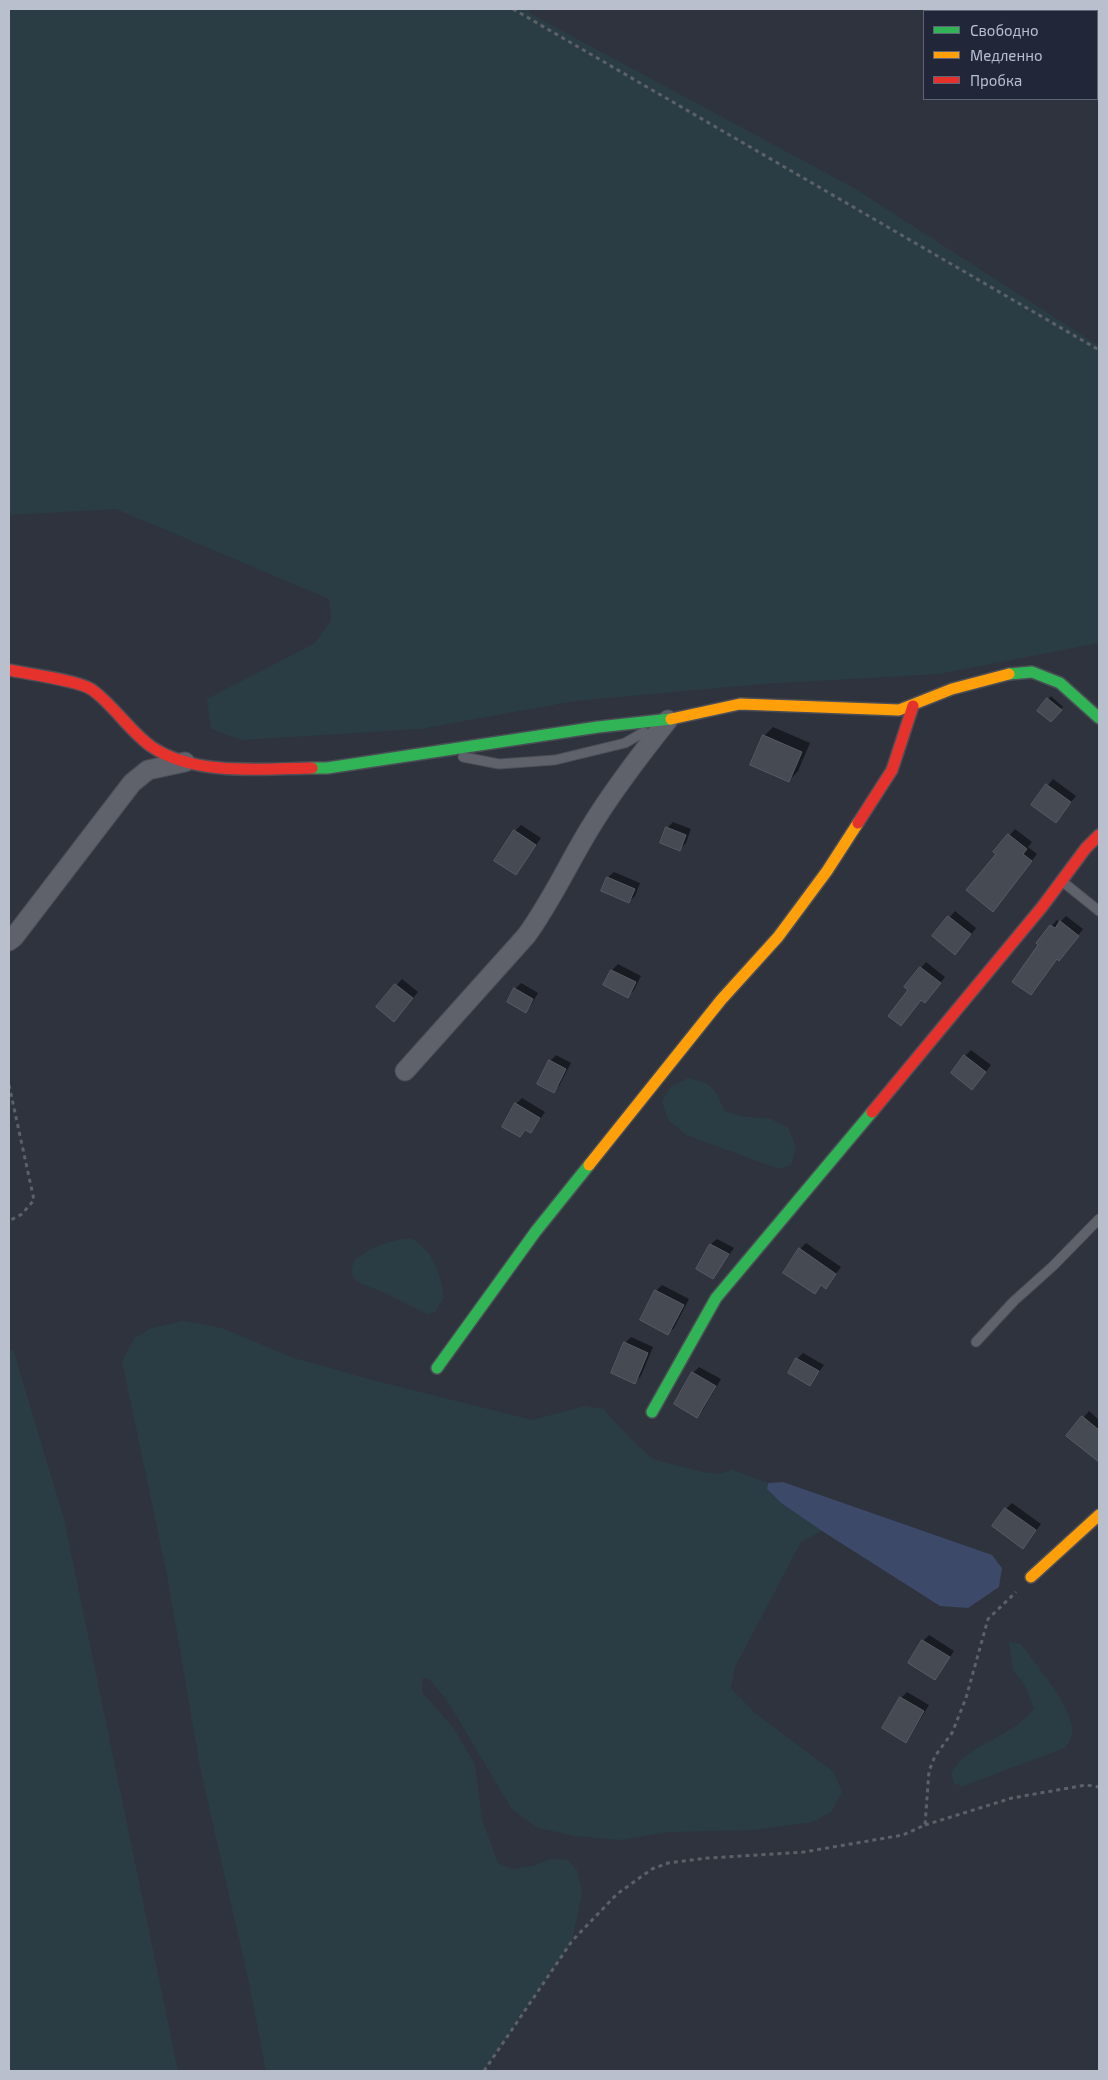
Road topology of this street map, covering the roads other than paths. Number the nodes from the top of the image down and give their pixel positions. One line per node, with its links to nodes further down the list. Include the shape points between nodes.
1 (9, 670): 6 (street, via 90,689 152,746)
2 (913, 706): 3 (street, via 952,689 1008,674 1032,672 1060,683); 4 (street, via 880,710 740,704); 14 (street, via 892,770 827,871 768,950 721,1000 536,1231)
3 (1099, 718)
4 (665, 721): 5 (street, via 598,727); 5 (lane, via 624,743 555,760 499,764); 11 (street, via 590,828 531,930)
5 (436, 751): 6 (street, via 326,768 230,770)
6 (185, 762): 10 (street, via 148,770 132,784)
7 (1099, 835): 8 (street)
8 (1062, 880): 9 (lane); 15 (street, via 716,1298)
9 (1099, 912)
10 (9, 941)
11 (405, 1071)
12 (1099, 1219): 13 (lane)
13 (976, 1342)
14 (437, 1368)
15 (652, 1412)
16 (1099, 1515): 17 (street)
17 (1030, 1578)

